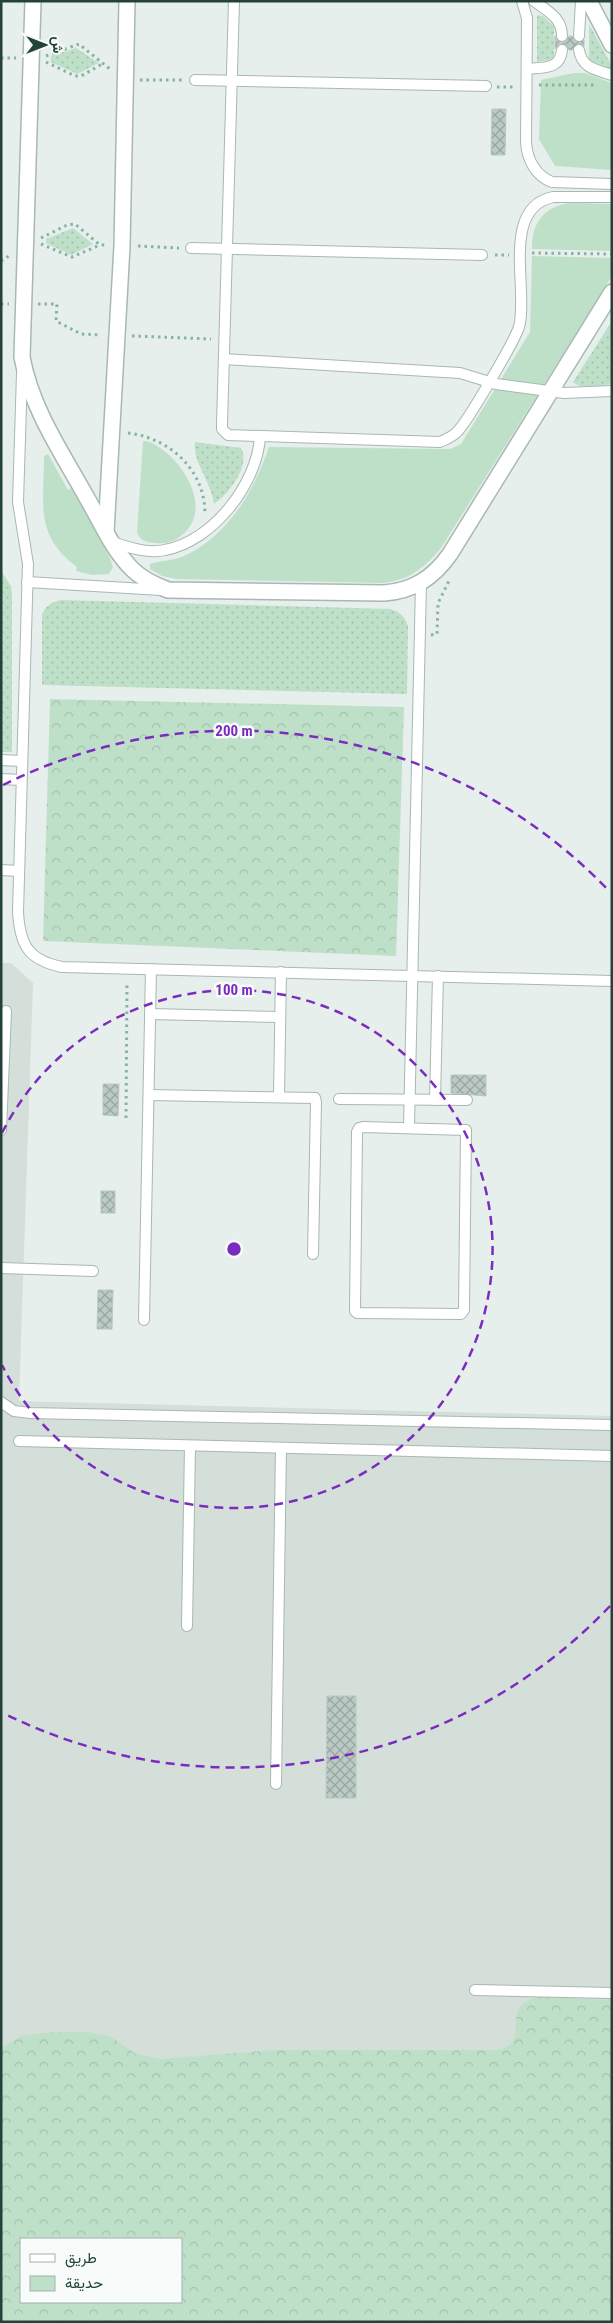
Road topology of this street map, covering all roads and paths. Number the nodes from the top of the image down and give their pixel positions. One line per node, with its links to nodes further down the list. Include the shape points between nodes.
1 (33, 1): 14 (street)
2 (127, 1): 18 (street)
3 (234, 1): 20 (lane)
4 (522, 1): 16 (lane, via 527,18)
5 (534, 1): 8 (lane, via 557,18 562,25)
6 (581, 1): 9 (lane)
7 (589, 1): 10 (street)
8 (562, 36)
9 (579, 36)
10 (612, 45)
11 (562, 50): 16 (lane, via 556,64)
12 (579, 50): 17 (lane, via 586,66)
13 (1, 58): 14 (path)
14 (32, 59): 28 (street)
15 (104, 63): 15 (path, via 75,76 40,59 79,44); 18 (path, via 120,80)
16 (527, 69): 23 (lane)
17 (612, 75)
18 (126, 80): 19 (path); 27 (street)
19 (195, 80): 20 (lane)
20 (232, 82): 22 (lane); 30 (lane)
21 (602, 85): 23 (path, via 543,84)
22 (486, 86): 23 (path)
23 (527, 87): 24 (lane, via 526,151 537,172 552,182)
24 (612, 184)
25 (612, 197): 33 (lane, via 553,197 535,204 524,221)
26 (100, 245): 26 (path, via 72,257 35,241 75,224); 27 (path)
27 (122, 246): 29 (path); 41 (street)
28 (25, 247): 34 (path); 36 (street)
29 (191, 248): 30 (lane)
30 (227, 249): 32 (lane); 37 (lane)
31 (612, 254): 33 (path, via 535,252)
32 (482, 255): 33 (path)
33 (520, 255): 38 (lane, via 519,326)
34 (1, 260)
35 (612, 292): 39 (street)
36 (22, 357): 44 (street, via 25,375 38,408); 45 (lane, via 17,488)
37 (224, 359): 38 (lane, via 442,372); 42 (lane, via 222,429 232,436)
38 (484, 379): 39 (lane); 42 (lane, via 457,432 440,442)
39 (550, 390): 40 (lane, via 575,394); 46 (street, via 450,554)
40 (612, 391)
41 (112, 432): 43 (path, via 146,437 177,453 194,471 201,486); 44 (street)
42 (260, 437): 43 (lane, via 254,466 239,496)
43 (206, 530): 44 (lane, via 177,547 163,551 134,548)
44 (109, 537): 47 (street, via 133,570)
45 (28, 582): 47 (lane); 49 (lane)
46 (421, 583): 47 (street, via 384,593); 57 (lane)
47 (168, 590)
48 (1, 760): 49 (lane)
49 (21, 761): 51 (lane)
50 (1, 779): 51 (lane)
51 (21, 780): 53 (lane)
52 (1, 870): 53 (lane)
53 (19, 871): 54 (lane, via 19,930 32,954 47,964 62,967)
54 (127, 968): 55 (lane); 70 (path)
55 (151, 969): 56 (lane); 61 (lane)
56 (281, 972): 57 (lane); 62 (lane)
57 (412, 975): 58 (lane); 67 (lane)
58 (438, 976): 59 (lane); 68 (lane)
59 (612, 981)
60 (6, 1011): 63 (lane)
61 (150, 1014): 62 (lane); 64 (lane)
62 (280, 1017): 65 (lane)
63 (2, 1064): 72 (lane)
64 (149, 1095): 65 (lane); 76 (lane)
65 (279, 1096): 73 (lane, via 312,1097 316,1100)
66 (339, 1099): 67 (lane)
67 (410, 1100): 68 (lane); 71 (lane)
68 (435, 1100): 69 (lane)
69 (467, 1100)
70 (126, 1118)
71 (409, 1127): 71 (lane, via 463,1128 466,1131 464,1310 461,1314 354,1311 358,1130 363,1127)
72 (1, 1130)
73 (313, 1254)
74 (1, 1268): 75 (lane)
75 (93, 1270)
76 (144, 1320)
77 (1, 1402): 78 (lane, via 14,1411 30,1413)
78 (612, 1425)
79 (19, 1441): 80 (lane)
80 (190, 1446): 81 (lane); 83 (lane)
81 (281, 1448): 82 (lane); 84 (lane)
82 (612, 1456)
83 (187, 1626)
84 (276, 1784)
85 (474, 1990): 86 (lane)
86 (612, 1993)

